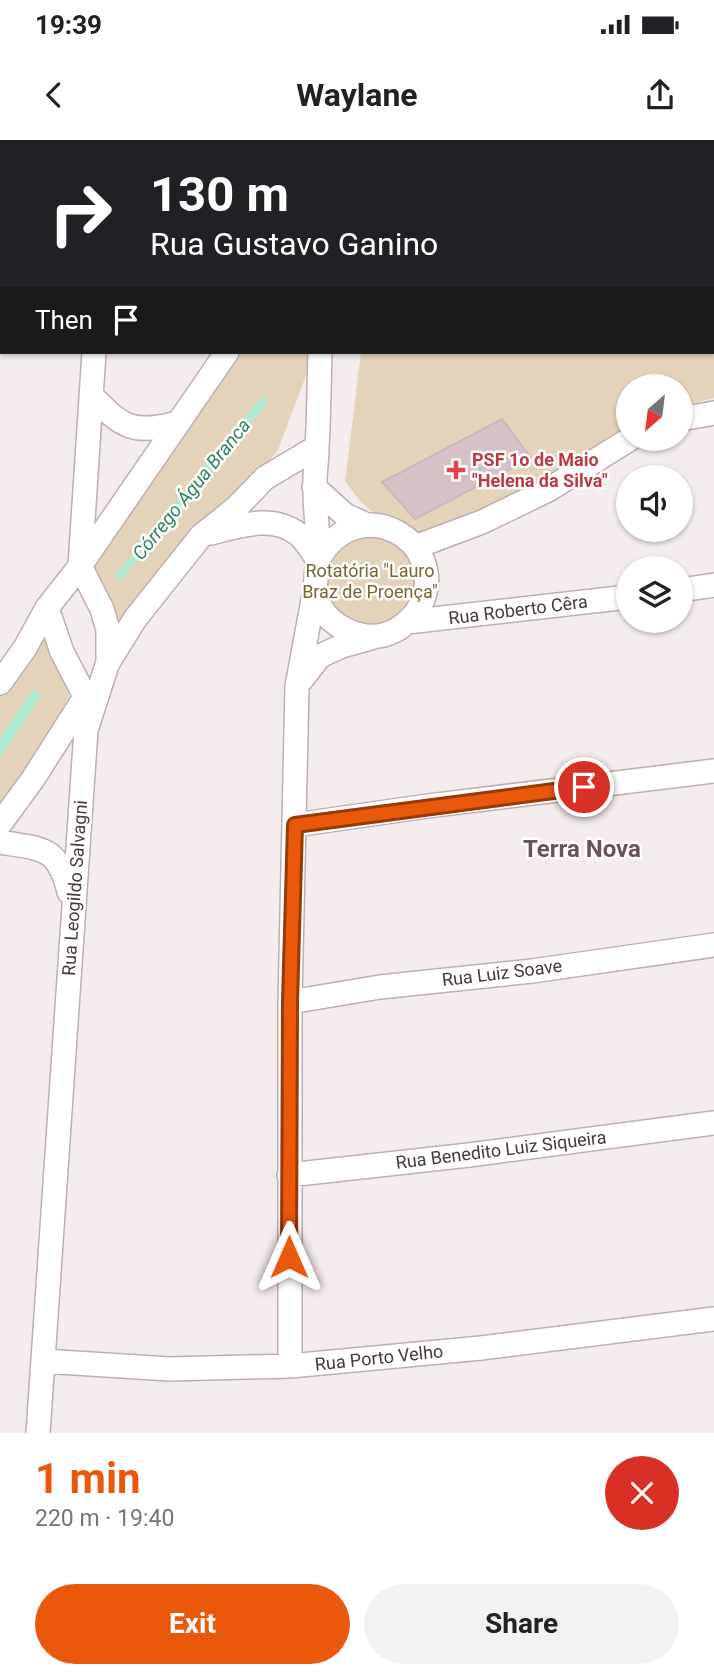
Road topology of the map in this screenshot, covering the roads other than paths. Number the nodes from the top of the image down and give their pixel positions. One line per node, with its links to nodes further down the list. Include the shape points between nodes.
1 (94, 354): 4 (street)
2 (226, 354): 7 (street)
3 (320, 354): 8 (street)
4 (91, 395): 7 (street, via 119,423 152,430); 15 (street)
5 (714, 413): 6 (street)
6 (693, 417)
7 (177, 423): 15 (street)
8 (317, 447): 10 (street); 12 (street, via 265,478)
9 (616, 448): 13 (street, via 548,490)
10 (314, 487): 11 (street, via 345,515); 14 (street)
11 (367, 525): 13 (street, via 402,534); 14 (street, via 337,535)
12 (201, 537): 14 (street, via 245,524 271,524 299,534); 23 (street)
13 (415, 547): 21 (street, via 424,566 426,586 420,606)
14 (318, 560): 18 (street)
15 (80, 565): 20 (street); 23 (street, Rua Leogildo Salvagni, via 102,609 108,630)
16 (714, 585): 17 (street)
17 (693, 588)
18 (315, 589): 22 (street, via 331,620 345,630); 25 (street)
19 (616, 598): 21 (street, Rua Roberto Cêra)
20 (47, 608): 24 (street); 26 (street, via 62,652)
21 (407, 622): 22 (street)
22 (378, 636): 25 (street, via 320,656)
23 (108, 662): 26 (street); 31 (street, Rua Leogildo Salvagni, via 86,730)
24 (0, 683)
25 (297, 686): 29 (street)
26 (85, 696): 28 (street)
27 (714, 771): 29 (street)
28 (0, 824)
29 (295, 825): 33 (street)
30 (0, 842): 31 (street, via 41,848 57,859)
31 (73, 909): 37 (street, Rua Leogildo Salvagni)
32 (714, 945): 33 (street, Rua Luiz Soave)
33 (290, 1002): 35 (street)
34 (714, 1123): 35 (street, Rua Benedito Luiz Siqueira)
35 (289, 1175): 38 (street)
36 (714, 1319): 38 (street, Rua Porto Velho)
37 (43, 1361): 38 (street, Rua Porto Velho, via 170,1369); 39 (street, Rua Leogildo Salvagni)
38 (290, 1366)
39 (38, 1433)

